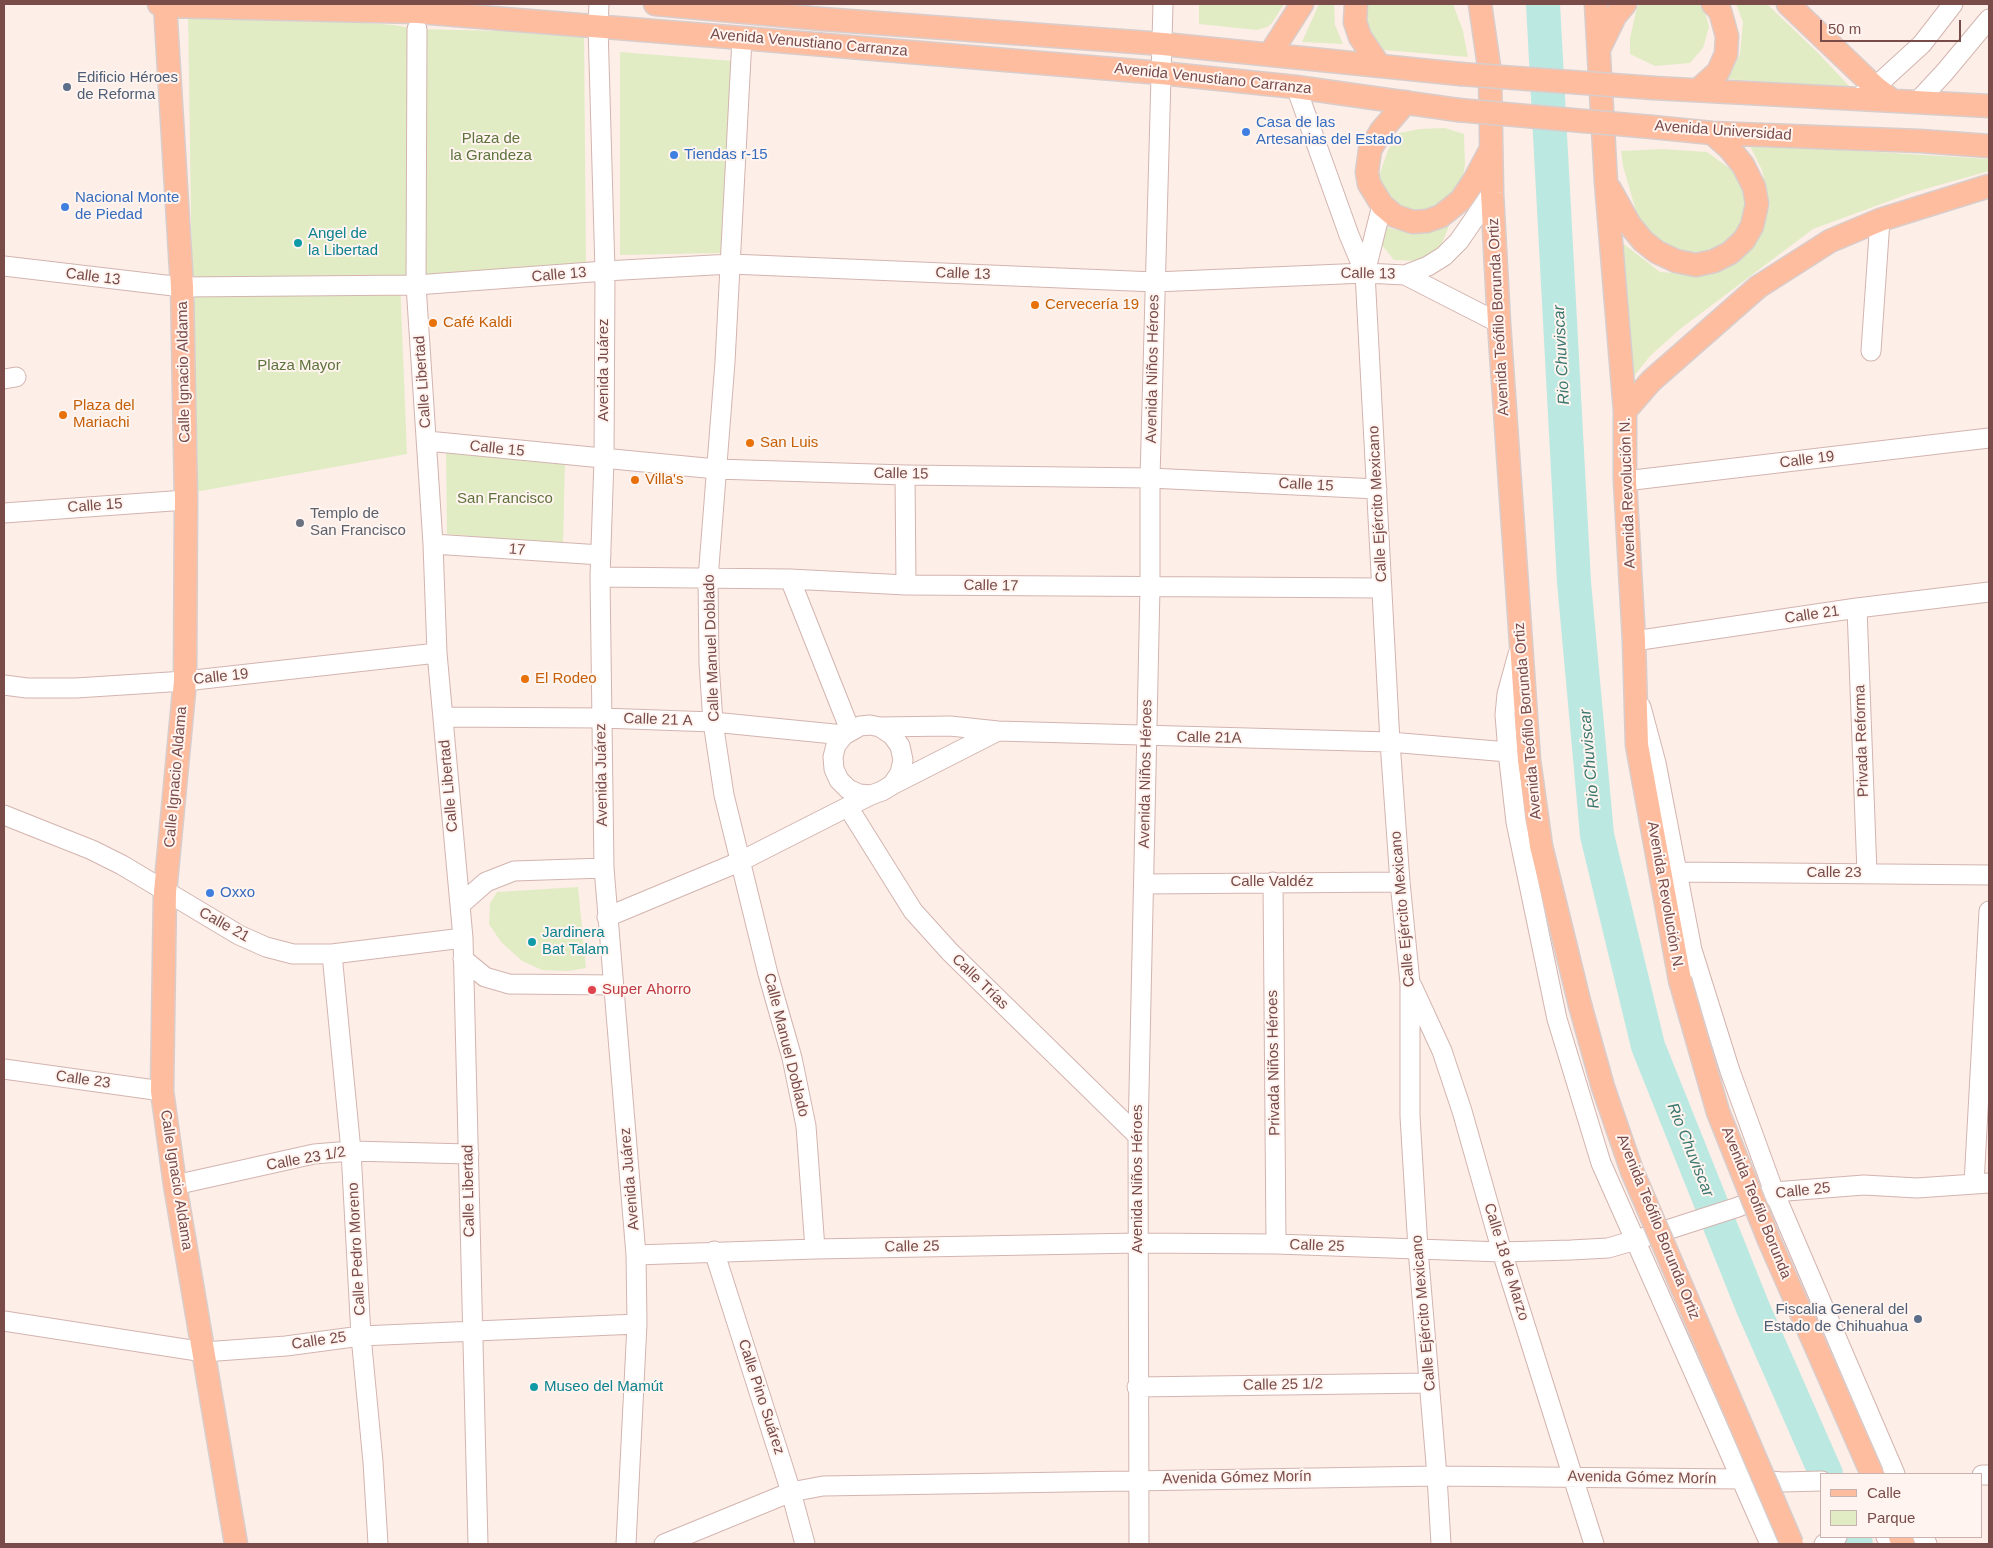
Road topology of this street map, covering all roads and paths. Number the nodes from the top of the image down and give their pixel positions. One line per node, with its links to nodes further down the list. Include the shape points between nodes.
1 (599, 4): 14 (street, Avenida Juárez)
2 (655, 4): 17 (main road, Avenida Venustiano Carranza)
3 (1163, 4): 17 (street, Avenida Niños Héroes)
4 (1302, 4): 19 (main road)
5 (1356, 4): 20 (main road, via 1355,22 1360,37)
6 (1480, 4): 32 (main road, Avenida Teófilo Borunda Ortiz, via 1490,73)
7 (1596, 4): 18 (main road, Avenida Revolución N.)
8 (1625, 4): 18 (main road, via 1615,16)
9 (1713, 4): 24 (main road, via 1720,11 1727,36 1726,54 1718,72)
10 (1788, 4): 23 (main road)
11 (1954, 4): 23 (street, via 1922,44)
12 (163, 5): 14 (main road, Avenida Venustiano Carranza, via 418,12); 46 (main road, Calle Ignacio Aldama)
13 (1989, 19): 28 (street)
14 (598, 26): 16 (main road, Avenida Venustiano Carranza); 41 (street, Avenida Juárez)
15 (417, 28): 45 (street, Calle Libertad)
16 (742, 38): 21 (main road, Avenida Venustiano Carranza); 39 (street, Calle Manuel Doblado)
17 (1163, 44): 19 (main road, Avenida Venustiano Carranza); 21 (street, Avenida Niños Héroes)
18 (1598, 50): 34 (main road, Avenida Revolución N.)
19 (1270, 54): 20 (main road, Avenida Venustiano Carranza)
20 (1379, 65): 24 (main road, Avenida Venustiano Carranza, bridge, via 1460,74)
21 (1161, 73): 22 (main road, Avenida Venustiano Carranza); 44 (street, Avenida Niños Héroes)
22 (1296, 87): 27 (main road, Avenida Venustiano Carranza); 42 (street)
23 (1874, 88): 25 (street); 26 (main road)
24 (1698, 90): 25 (main road)
25 (1854, 99): 26 (main road)
26 (1893, 101): 28 (main road)
27 (1406, 102): 30 (main road, Avenida Venustiano Carranza); 37 (main road, via 1381,131 1370,150 1369,184)
28 (1916, 103): 29 (main road)
29 (1989, 106)
30 (1458, 110): 31 (main road, Avenida Universidad, bridge)
31 (1712, 133): 33 (main road, Avenida Universidad); 34 (main road, via 1743,165 1754,187 1757,204 1752,226 1744,240 1730,253 1714,261 1696,265 1676,261 1643,242)
32 (1492, 146): 36 (main road, Avenida Teófilo Borunda Ortiz); 37 (main road, via 1461,200 1441,216 1427,222 1413,222 1395,216)
33 (1989, 146)
34 (1606, 182): 49 (main road, Avenida Revolución N.)
35 (1989, 186): 38 (main road)
36 (1492, 194): 43 (street, via 1459,241 1444,256); 47 (main road, Avenida Teófilo Borunda Ortiz)
37 (1382, 205): 42 (street)
38 (1880, 220): 48 (street); 49 (main road, via 1830,241 1758,287 1651,382)
39 (731, 264): 41 (street, Calle 13); 44 (street, Calle 13); 53 (street, Calle Manuel Doblado)
40 (4, 266): 46 (street, Calle 13)
41 (605, 271): 45 (street, Calle 13); 52 (street, Avenida Juárez)
42 (1365, 272): 43 (street, Calle 13); 44 (street, Calle 13); 57 (street, Calle Ejército Mexicano)
43 (1405, 275): 47 (street, Calle 13)
44 (1155, 282): 55 (street, Avenida Niños Héroes)
45 (416, 285): 46 (street, Calle 13); 51 (street, Calle Libertad)
46 (182, 287): 58 (main road, Calle Ignacio Aldama)
47 (1498, 323): 71 (main road, Avenida Teófilo Borunda Ortiz)
48 (1871, 352)
49 (1625, 411): 56 (main road, Avenida Revolución N.)
50 (1989, 438): 56 (street, Calle 19)
51 (427, 442): 52 (street, Calle 15); 60 (street, Calle Libertad)
52 (604, 459): 53 (street, Calle 15); 61 (street, Avenida Juárez)
53 (716, 469): 54 (street, Calle 15); 64 (street, Calle Manuel Doblado)
54 (905, 475): 55 (street, Calle 15); 65 (street)
55 (1150, 478): 57 (street, Calle 15); 66 (street, Avenida Niños Héroes)
56 (1625, 481): 70 (main road, Avenida Revolución N.)
57 (1377, 489): 67 (street, Calle Ejército Mexicano)
58 (186, 500): 59 (street, Calle 15); 73 (main road, Calle Ignacio Aldama)
59 (4, 512)
60 (433, 544): 61 (street, 17); 72 (street, Calle Libertad)
61 (601, 555): 62 (street, Avenida Juárez)
62 (600, 577): 64 (street, Calle 17); 77 (street, Avenida Juárez)
63 (790, 579): 64 (street, Calle 17); 65 (street, Calle 17); 80 (street)
64 (708, 580): 78 (street, Calle Manuel Doblado)
65 (906, 585): 66 (street, Calle 17)
66 (1150, 588): 67 (street, Calle 17); 82 (street, Avenida Niños Héroes)
67 (1382, 588): 83 (street, Calle Ejército Mexicano)
68 (1989, 592): 69 (street, Calle 21)
69 (1857, 608): 70 (street, Calle 21); 92 (street, Privada Reforma)
70 (1634, 641): 75 (main road, Avenida Revolución N.)
71 (1520, 645): 84 (street, via 1505,715); 150 (main road, Avenida Teófilo Borunda Ortiz, bridge, via 1529,760 1541,846 1604,1087 1632,1171)
72 (437, 653): 73 (street, Calle 19); 76 (street, Calle Libertad)
73 (185, 681): 74 (street, Calle 19, via 76,688); 97 (main road, Calle Ignacio Aldama)
74 (4, 686)
75 (1636, 687): 91 (street, via 1656,763); 104 (main road, Avenida Revolución N., via 1637,745)
76 (443, 717): 77 (street, Calle 21 A); 98 (street, Calle Libertad)
77 (602, 718): 78 (street, Calle 21 A); 90 (street, Avenida Juárez)
78 (713, 722): 80 (street, Calle 21 A); 89 (street, Calle Manuel Doblado, via 724,795)
79 (880, 728): 80 (street, via 860,726); 81 (street, Calle 21A, via 950,726); 85 (street, via 892,735 900,746 903,760)
80 (847, 732): 86 (street, via 836,745 834,769 848,789)
81 (998, 732): 82 (street, Calle 21A); 85 (street)
82 (1147, 736): 83 (street, Calle 21A); 96 (street, Avenida Niños Héroes)
83 (1390, 742): 84 (street, Calle 21A); 95 (street, Calle Ejército Mexicano)
84 (1508, 752): 115 (street, via 1516,822 1557,1019 1601,1163)
85 (892, 785): 86 (street)
86 (871, 795): 87 (street)
87 (848, 807): 89 (street); 109 (street, Calle Trías, via 913,911 950,952)
88 (4, 815): 97 (street, Calle 21, via 92,850)
89 (739, 862): 100 (street); 118 (street, Calle Manuel Doblado, via 792,1058 806,1126)
90 (604, 868): 98 (street, via 514,871 486,882); 100 (street, Avenida Juárez)
91 (1678, 872): 92 (street, Calle 23); 114 (street, via 1692,950 1730,1071)
92 (1867, 873): 93 (street, Calle 23)
93 (1989, 875)
94 (1272, 882): 95 (street, Calle Valdéz); 96 (street, Calle Valdéz); 117 (street, Privada Niños Héroes)
95 (1400, 882): 105 (street, Calle Ejército Mexicano)
96 (1144, 884): 109 (street, Avenida Niños Héroes)
97 (165, 892): 102 (street, Calle 21, via 266,947 293,954); 108 (main road, Calle Ignacio Aldama)
98 (461, 904): 101 (street, Calle Libertad)
99 (1989, 911): 112 (street)
100 (607, 917): 106 (street, Avenida Juárez)
101 (463, 938): 102 (street, Calle 21); 103 (street, Calle Libertad)
102 (332, 954): 110 (street, Calle Pedro Moreno)
103 (463, 960): 106 (street, via 485,977 509,984); 111 (street, Calle Libertad)
104 (1680, 980): 130 (main road, Avenida Teofilo Borunda, bridge, via 1718,1112 1769,1240)
105 (1410, 983): 119 (street, Calle Ejército Mexicano, via 1410,1116); 121 (street, Calle 18 de Marzo, via 1442,1051)
106 (614, 985): 122 (street, Avenida Juárez)
107 (4, 1069): 108 (street, Calle 23)
108 (162, 1091): 113 (main road, Calle Ignacio Aldama)
109 (1138, 1136): 116 (street, Avenida Niños Héroes)
110 (351, 1150): 111 (street, Calle 23 1/2); 113 (street, Calle 23 1/2, via 314,1154); 126 (street, Calle Pedro Moreno)
111 (469, 1154): 125 (street, Calle Libertad)
112 (1982, 1184): 114 (street, Calle 25, via 1917,1188 1864,1186)
113 (175, 1185): 127 (main road, Calle Ignacio Aldama)
114 (1774, 1192): 115 (street, Calle 25, via 1738,1208); 131 (street)
115 (1636, 1240): 121 (street, Calle 25, via 1608,1248); 135 (street)
116 (1138, 1242): 117 (street, Calle 25); 118 (street, Calle 25); 129 (street, Avenida Niños Héroes)
117 (1276, 1244): 119 (street, Calle 25)
118 (815, 1249): 120 (street, Calle 25)
119 (1418, 1249): 121 (street, Calle 25); 128 (street, Calle Ejército Mexicano)
120 (714, 1251): 122 (street, Calle 25); 137 (street, Calle Pino Suárez)
121 (1502, 1252): 133 (street, Calle 18 de Marzo)
122 (636, 1255): 124 (street, Avenida Juárez)
123 (4, 1321): 127 (street, Calle 25)
124 (637, 1324): 125 (street, Calle 25); 143 (street, Avenida Juárez)
125 (472, 1330): 126 (street, Calle 25); 142 (street, Calle Libertad)
126 (361, 1336): 127 (street, Calle 25); 141 (street, Calle Pedro Moreno)
127 (204, 1352): 140 (main road, Calle Ignacio Aldama)
128 (1429, 1383): 129 (street, Calle 25 1/2); 132 (street, Calle Ejército Mexicano)
129 (1137, 1387): 134 (street, Avenida Niños Héroes)
130 (1872, 1473)
131 (1895, 1473)
132 (1437, 1476): 133 (street, Avenida Gómez Morín); 134 (street, Avenida Gómez Morín); 147 (street, Calle Ejército Mexicano)
133 (1571, 1476): 135 (street, Avenida Gómez Morín); 148 (street, Calle 18 de Marzo)
134 (1139, 1479): 137 (street, Avenida Gómez Morín, via 823,1486); 146 (street, Avenida Niños Héroes)
135 (1741, 1479): 136 (street, Avenida Gómez Morín); 149 (street)
136 (1820, 1481)
137 (791, 1492): 144 (street, Avenida Gómez Morín); 145 (street, Calle Pino Suárez)
138 (1835, 1538): 151 (street)
139 (1888, 1538): 152 (street)
140 (236, 1544)
141 (378, 1544)
142 (478, 1544)
143 (626, 1544)
144 (664, 1544)
145 (805, 1544)
146 (1139, 1544)
147 (1441, 1544)
148 (1594, 1544)
149 (1770, 1544)
150 (1792, 1544)
151 (1824, 1544)
152 (1903, 1544)

